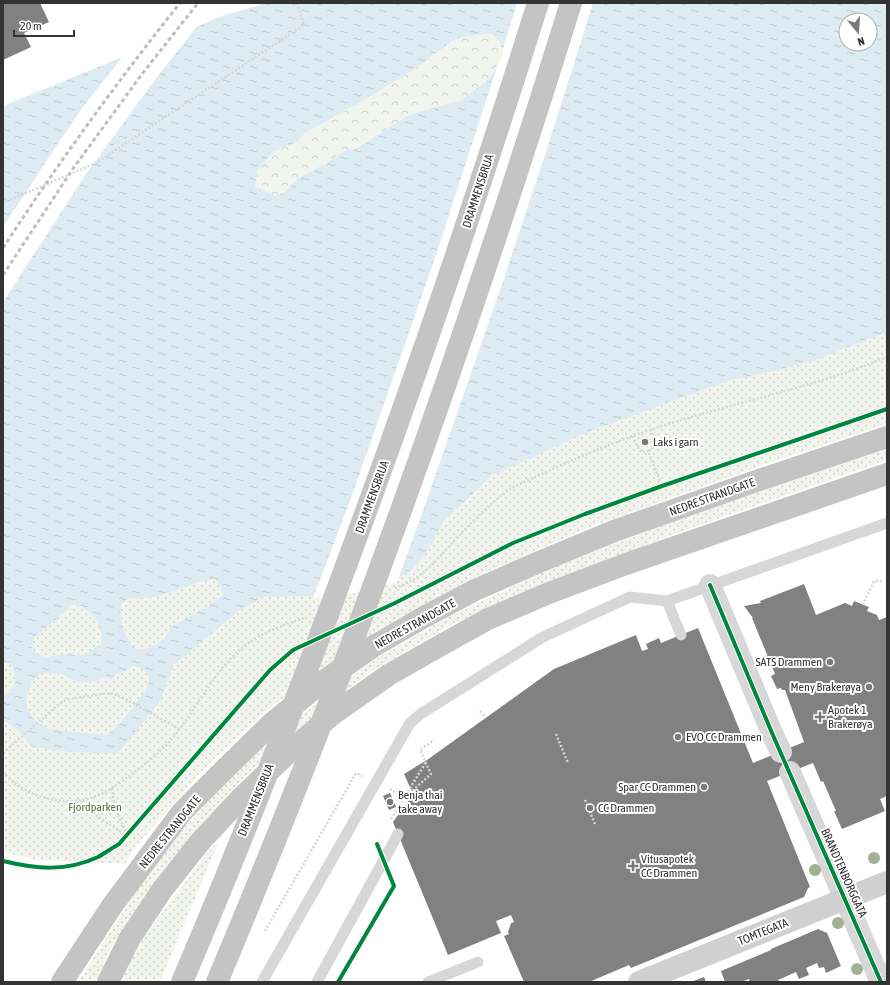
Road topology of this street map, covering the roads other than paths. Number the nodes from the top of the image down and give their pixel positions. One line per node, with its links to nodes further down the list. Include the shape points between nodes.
1 (538, 3): 17 (highway, DRAMMENSBRUA, bridge, via 452,270 369,505 265,778)
2 (571, 3): 18 (highway, bridge, via 527,146 400,515 324,716)
3 (887, 437): 15 (highway, NEDRE STRANDGATE, via 621,529 539,562 475,590 374,646 320,683 272,723 182,812 112,906)
4 (887, 474): 16 (highway, via 549,593 488,619 390,674 333,714 289,752 205,836 162,890 130,938)
5 (887, 523): 6 (lane)
6 (710, 585): 7 (lane); 9 (street)
7 (667, 601): 8 (lane); 19 (lane, via 630,597 543,637 410,723 381,784)
8 (681, 635)
9 (781, 752)
10 (790, 772): 13 (street, BRANDTENBORGGATA)
11 (398, 834): 20 (lane)
12 (887, 882): 13 (street, TOMTEGATA)
13 (844, 899): 22 (street, TOMTEGATA); 23 (street, BRANDTENBORGGATA)
14 (478, 962): 21 (lane)
15 (62, 982)
16 (108, 982)
17 (182, 982)
18 (217, 982)
19 (262, 982)
20 (316, 982)
21 (428, 982)
22 (640, 982)
23 (881, 982)

